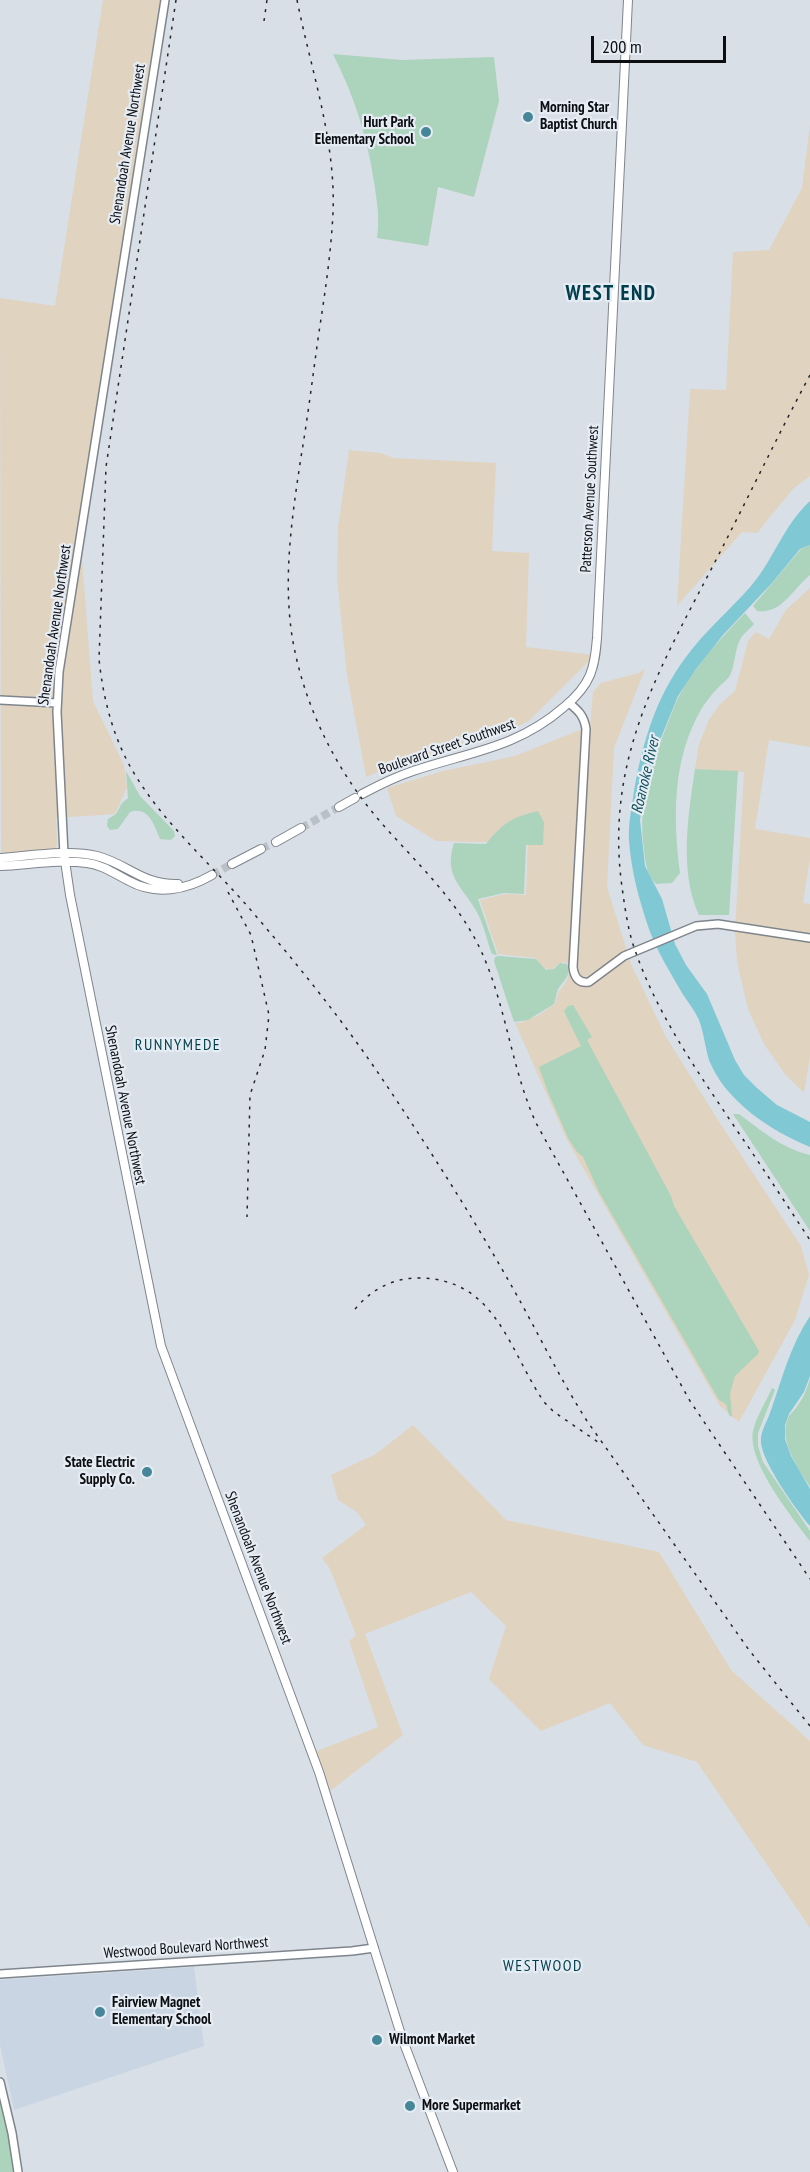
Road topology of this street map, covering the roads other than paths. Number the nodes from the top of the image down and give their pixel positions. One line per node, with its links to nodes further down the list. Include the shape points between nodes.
1 (165, 0): 4 (street, Shenandoah Avenue Northwest)
2 (628, 0): 5 (main road, Patterson Avenue Southwest, via 597,638 589,678)
3 (0, 700): 4 (street)
4 (57, 703): 11 (street, Shenandoah Avenue Northwest)
5 (569, 703): 6 (main road, Boulevard Street Southwest, via 514,740 396,777); 14 (street, via 585,720 586,729 573,967 580,982 593,981 616,961 696,926 709,924)
6 (339, 807)
7 (301, 828): 8 (main road)
8 (276, 842)
9 (261, 849): 12 (main road)
10 (0, 858): 11 (main road)
11 (65, 858): 11 (main road, via 102,867 149,889 183,888 212,875 188,882 163,883 142,878 98,856); 13 (main road); 15 (main road, Shenandoah Avenue Northwest, via 161,1346 317,1766)
12 (232, 864)
13 (0, 866)
14 (810, 938)
15 (374, 1948): 16 (street, Westwood Boulevard Northwest); 19 (main road, Shenandoah Avenue Northwest, via 410,2060)
16 (0, 1974)
17 (0, 2082): 18 (street)
18 (18, 2172)
19 (453, 2172)

